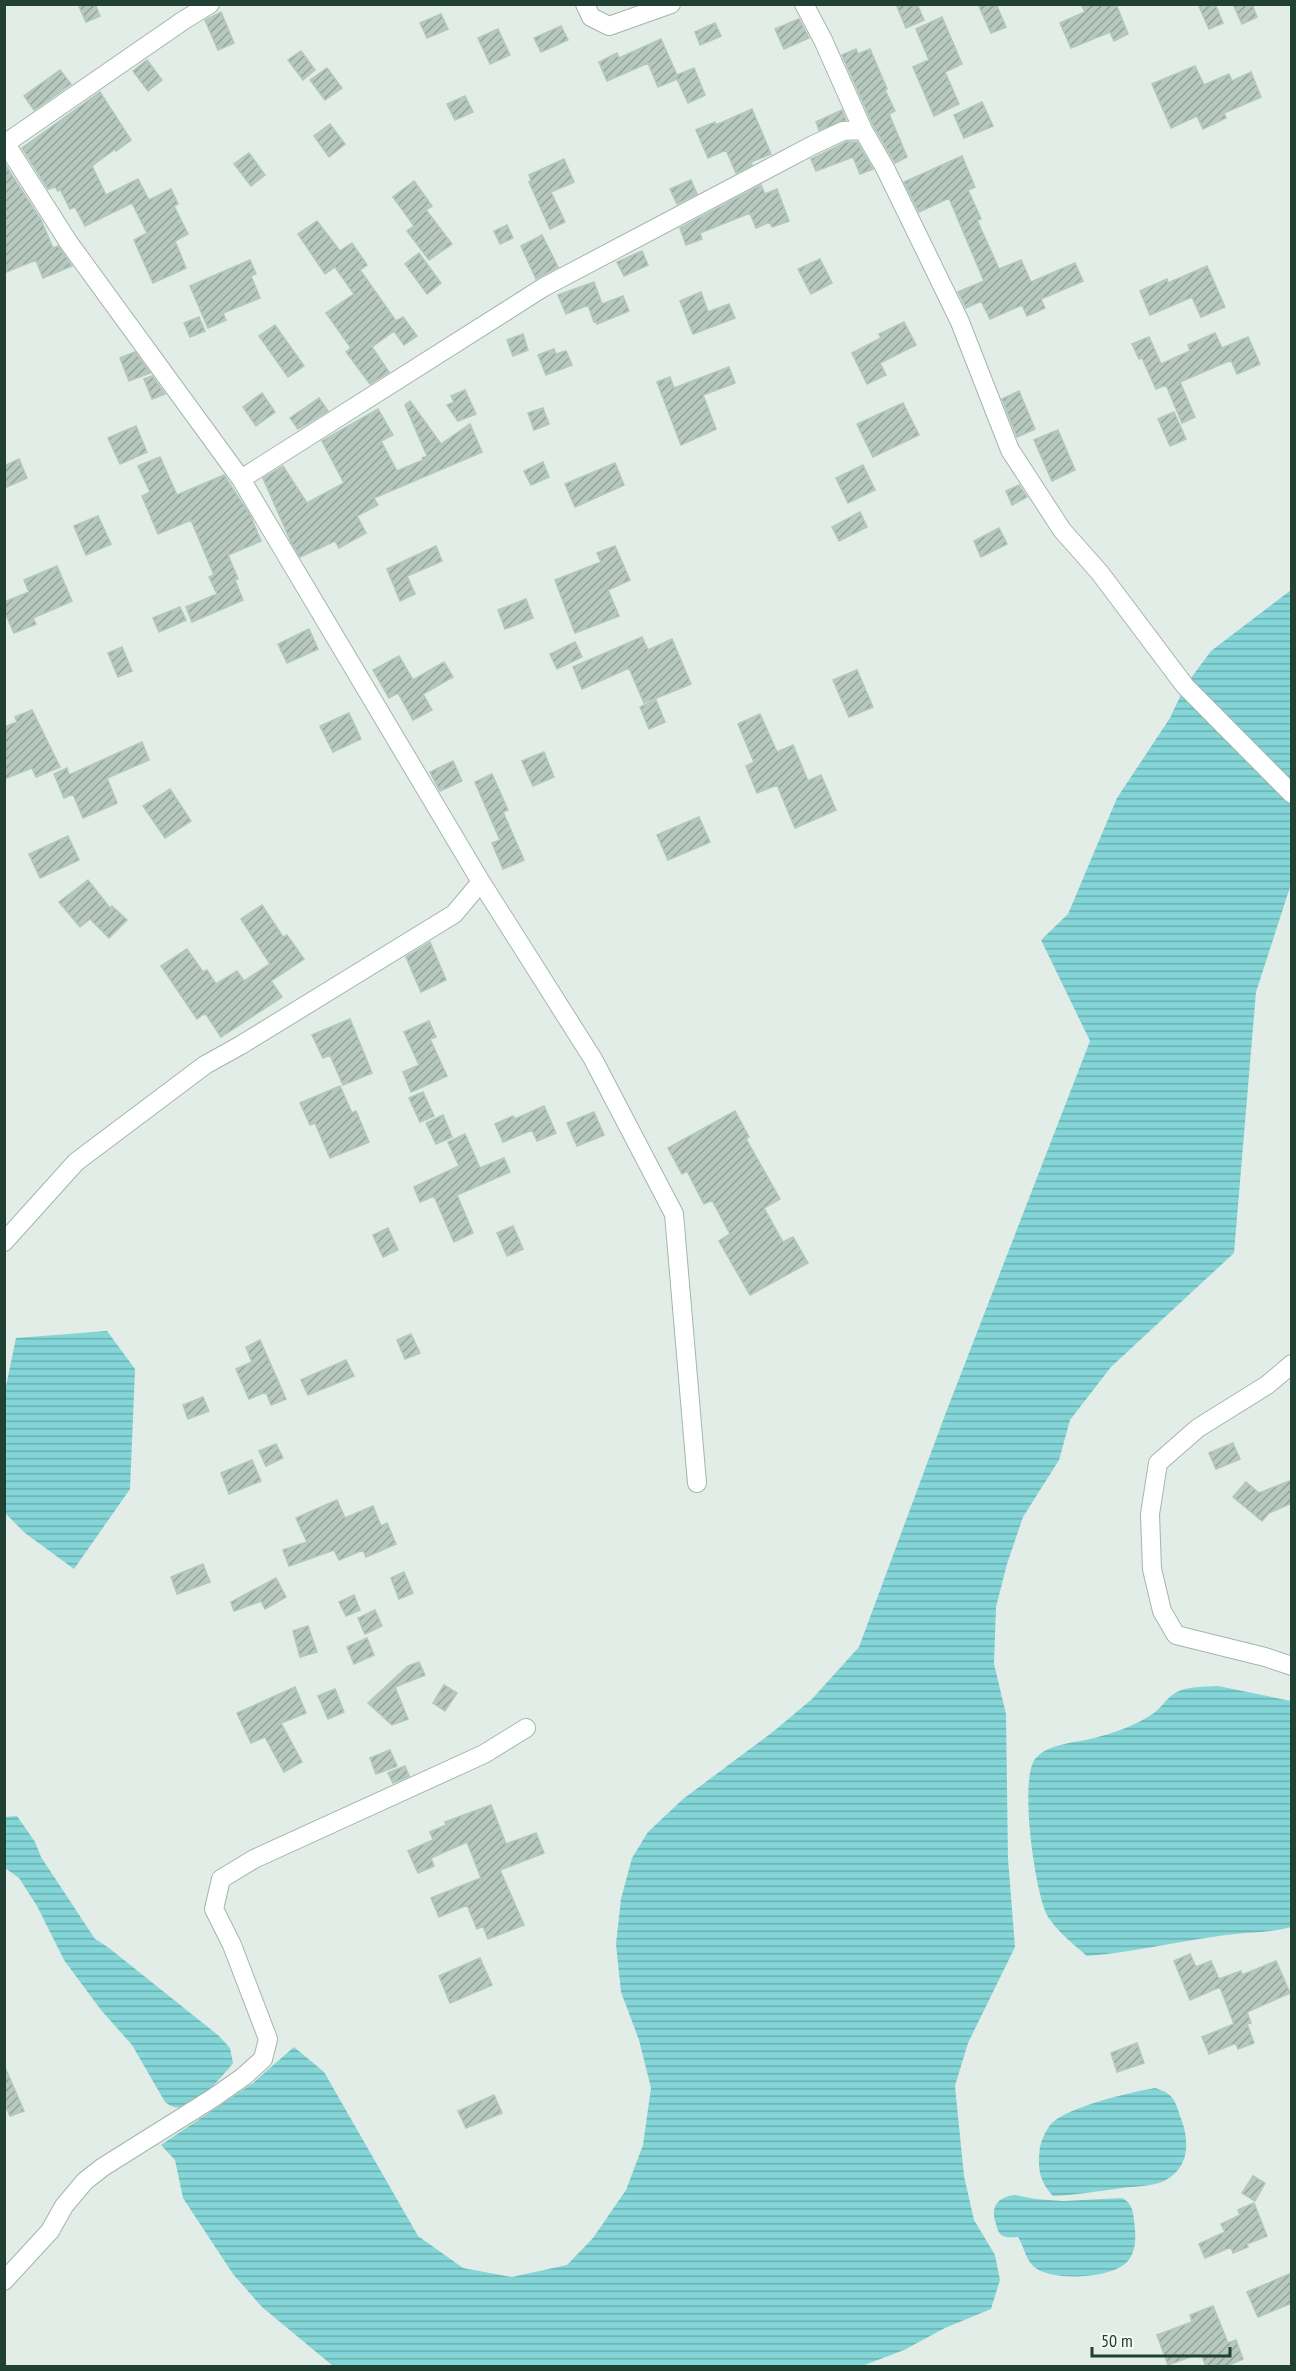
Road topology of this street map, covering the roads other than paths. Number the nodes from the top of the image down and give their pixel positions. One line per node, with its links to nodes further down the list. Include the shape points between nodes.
1 (210, 4): 6 (street)
2 (585, 4): 3 (street, via 591,17 609,26)
3 (671, 4)
4 (804, 4): 5 (street)
5 (863, 130): 7 (street, via 843,131 813,145 544,287); 8 (street, via 960,322 1010,450 1062,530 1100,573 1185,686)
6 (5, 142): 7 (street, via 69,243)
7 (241, 479): 9 (street)
8 (1292, 794)
9 (481, 882): 10 (street, via 454,914 205,1065 76,1162); 12 (street, via 593,1059 674,1214)
10 (4, 1242)
11 (1292, 1364): 13 (street, via 1198,1428 1158,1463 1150,1514 1152,1569 1162,1611 1176,1635)
12 (697, 1483)
13 (1292, 1666)
14 (526, 1728): 15 (street, via 484,1754 221,1879 214,1909 268,2039 263,2059 213,2098 85,2181 50,2231)
15 (4, 2281)

